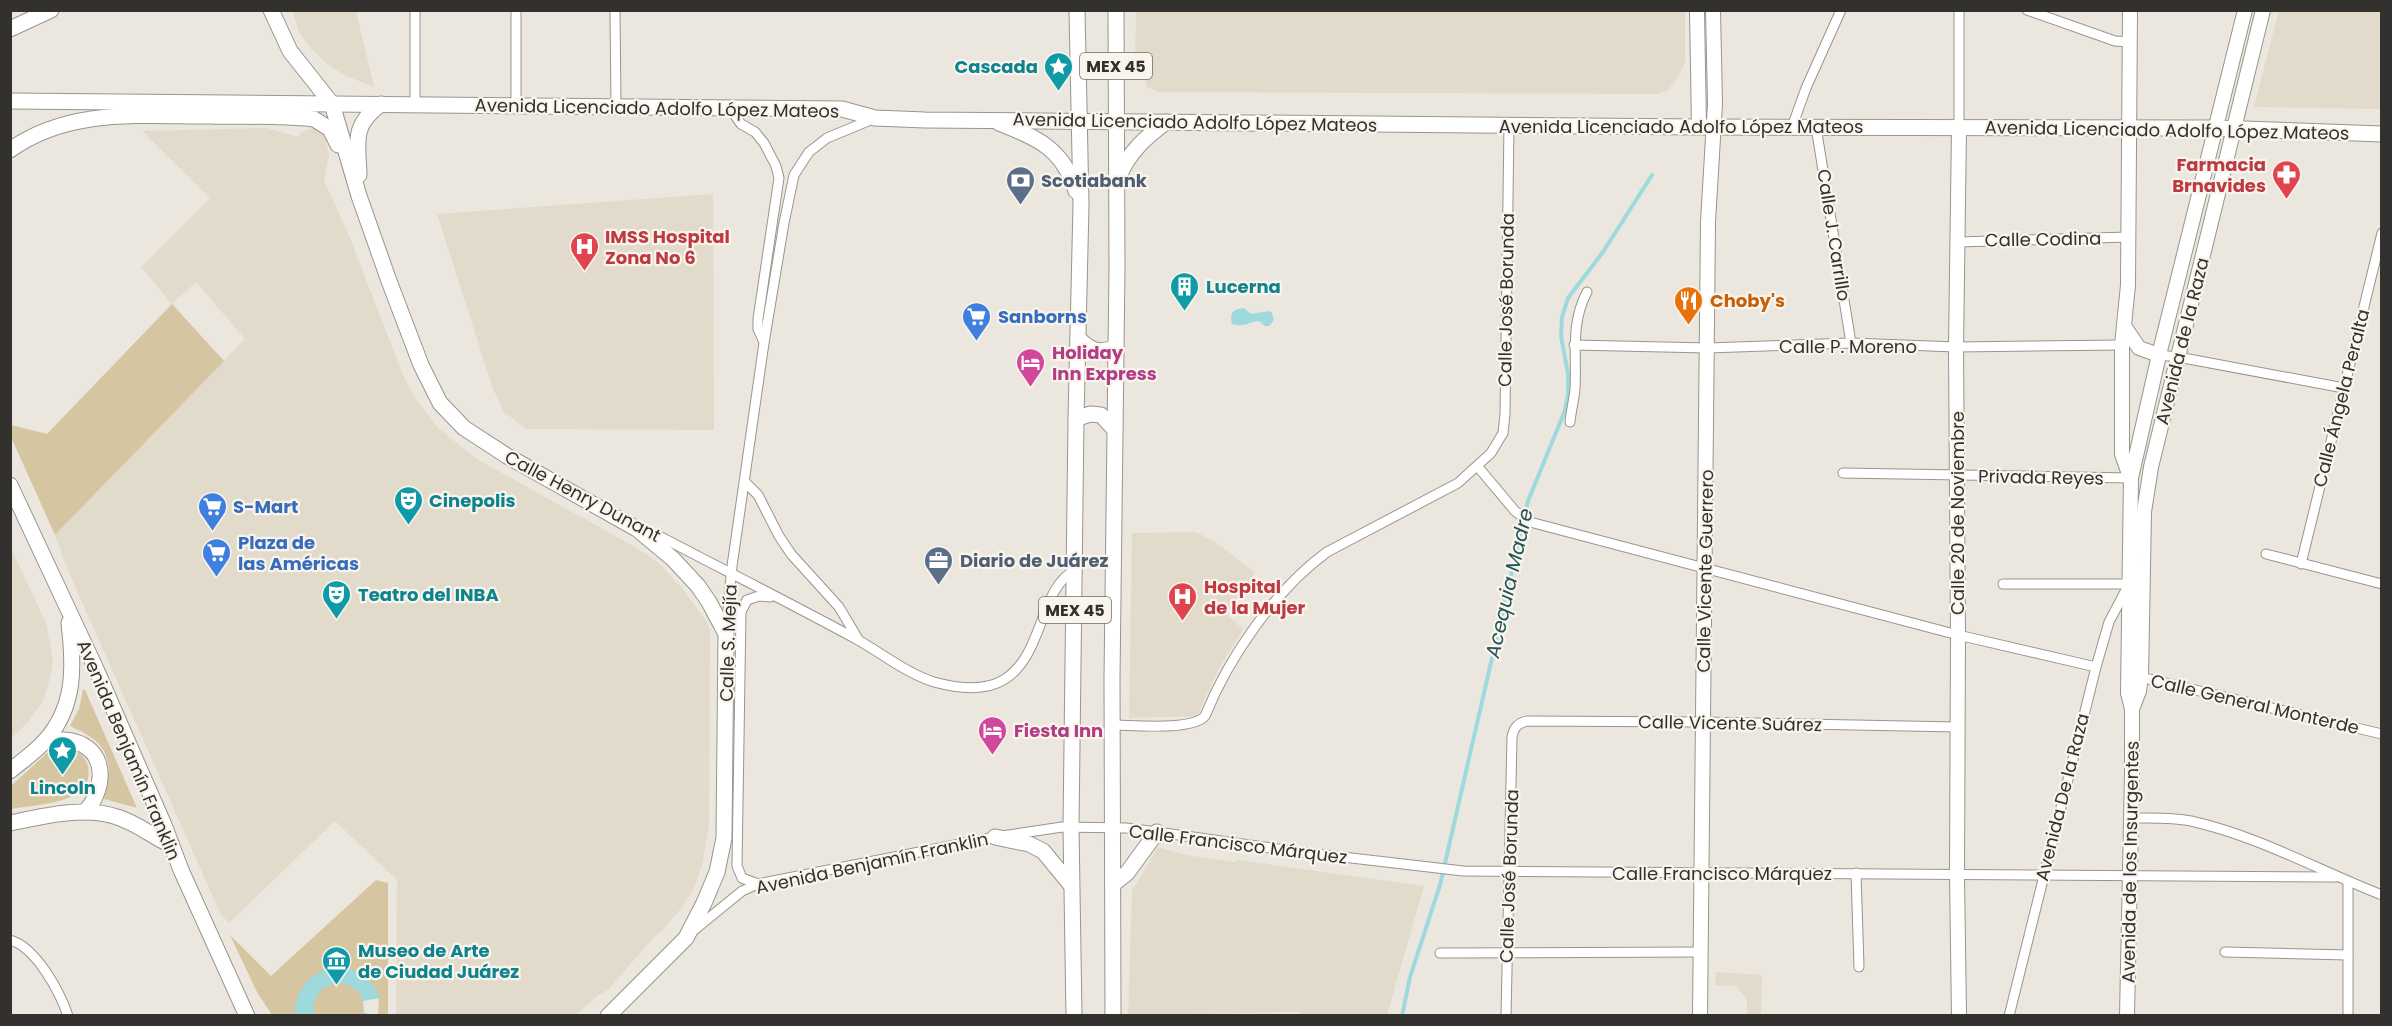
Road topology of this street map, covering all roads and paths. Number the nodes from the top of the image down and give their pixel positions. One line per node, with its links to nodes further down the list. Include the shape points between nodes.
1 (51, 10): 16 (main road)
2 (270, 10): 19 (main road, Calle Henry Dunant, via 290,51)
3 (416, 10): 21 (street)
4 (516, 10): 22 (street)
5 (615, 10): 23 (street)
6 (1077, 10): 27 (main road, MEX 45)
7 (1116, 10): 28 (main road, MEX 45)
8 (1697, 10): 31 (main road)
9 (1713, 10): 31 (main road, via 1715,78)
10 (1959, 10): 34 (street, Calle 20 de Noviembre)
11 (2027, 10): 17 (street, via 2115,41)
12 (2130, 10): 17 (main road)
13 (2245, 10): 36 (main road, Avenida de la Raza)
14 (2262, 10): 37 (main road, Avenida de la Raza)
15 (1840, 11): 32 (street)
16 (10, 29)
17 (2130, 42): 35 (main road)
18 (10, 101): 19 (main road, Avenida Licenciado Adolfo López Mateos)
19 (332, 104): 20 (main road, Avenida Licenciado Adolfo López Mateos); 41 (main road, Calle Henry Dunant)
20 (381, 104): 21 (main road, Avenida Licenciado Adolfo López Mateos); 41 (main road, via 368,114 360,129)
21 (415, 105): 22 (main road, Avenida Licenciado Adolfo López Mateos)
22 (516, 107): 23 (main road, Avenida Licenciado Adolfo López Mateos)
23 (616, 107): 24 (main road, Avenida Licenciado Adolfo López Mateos)
24 (729, 107): 25 (main road, Avenida Licenciado Adolfo López Mateos, via 842,109); 50 (street, Calle S. Mejía, via 741,124 764,143 779,178 758,319)
25 (875, 118): 26 (main road, Avenida Licenciado Adolfo López Mateos); 50 (street, Calle S. Mejía, via 827,138 809,152 794,175)
26 (991, 120): 27 (main road, Avenida Licenciado Adolfo López Mateos); 42 (main road, via 1052,149 1070,172)
27 (1080, 120): 28 (main road, Avenida Licenciado Adolfo López Mateos); 42 (main road, MEX 45)
28 (1116, 121): 29 (main road, Avenida Licenciado Adolfo López Mateos); 40 (main road, MEX 45)
29 (1166, 122): 30 (main road, Avenida Licenciado Adolfo López Mateos); 40 (main road, via 1147,136)
30 (1509, 124): 31 (main road, Avenida Licenciado Adolfo López Mateos); 63 (street, Calle José Borunda, via 1505,414 1503,433)
31 (1707, 127): 32 (main road, Avenida Licenciado Adolfo López Mateos); 56 (main road, Calle Vicente Guerrero)
32 (1792, 127): 33 (main road, Avenida Licenciado Adolfo López Mateos)
33 (1816, 127): 34 (main road, Avenida Licenciado Adolfo López Mateos); 51 (street, Calle J. Carrillo)
34 (1959, 128): 35 (main road, Avenida Licenciado Adolfo López Mateos); 45 (main road, Calle 20 de Noviembre)
35 (2129, 128): 36 (main road, Avenida Licenciado Adolfo López Mateos); 44 (main road)
36 (2215, 128): 37 (main road, Avenida Licenciado Adolfo López Mateos); 57 (main road, Avenida de la Raza)
37 (2234, 129): 38 (main road, Avenida Licenciado Adolfo López Mateos); 58 (main road, Avenida de la Raza)
38 (2382, 134)
39 (10, 150): 41 (main road, via 49,128 97,117 314,119 330,129)
40 (1117, 178): 54 (main road, MEX 45)
41 (357, 191): 69 (main road, Calle Henry Dunant, via 421,365 440,403 464,428 507,456)
42 (1081, 205): 49 (main road, MEX 45)
43 (2382, 233): 46 (street, Calle Ángela Peralta)
44 (2129, 237): 45 (street, Calle Codina); 48 (main road)
45 (1958, 242): 55 (main road, Calle 20 de Noviembre)
46 (2378, 265): 59 (street, Calle Ángela Peralta)
47 (1587, 292): 52 (street, via 1576,320)
48 (2124, 326): 53 (main road); 57 (main road, via 2139,348)
49 (1078, 338): 54 (main road, via 1097,352); 60 (main road, MEX 45)
50 (764, 343): 67 (street, Calle S. Mejía)
51 (1851, 343): 55 (street, Calle P. Moreno); 56 (street, Calle P. Moreno)
52 (1574, 345): 56 (street, Calle P. Moreno); 61 (street, via 1575,388)
53 (2122, 345): 55 (street, Calle P. Moreno); 66 (main road, via 2122,454)
54 (1116, 347): 62 (main road, MEX 45)
55 (1956, 347): 65 (main road, Calle 20 de Noviembre)
56 (1708, 348): 72 (main road, Calle Vicente Guerrero)
57 (2159, 355): 58 (street); 66 (main road, Avenida de la Raza)
58 (2178, 357): 59 (street); 84 (main road, Avenida de la Raza, via 2144,512)
59 (2344, 388): 71 (street, Calle Ángela Peralta)
60 (1076, 419): 62 (main road, via 1101,415); 73 (main road, MEX 45)
61 (1570, 422)
62 (1115, 430): 86 (main road, MEX 45)
63 (1478, 467): 72 (street, via 1515,511 1530,522); 86 (street, Calle José Borunda, via 1458,483 1310,564 1246,642 1201,721)
64 (1843, 473): 65 (street, Privada Reyes)
65 (1957, 476): 66 (street, Privada Reyes); 81 (main road, Calle 20 de Noviembre)
66 (2131, 478): 76 (main road, Avenida de la Raza)
67 (746, 483): 74 (street, Calle S. Mejía); 82 (street, via 758,495 778,536 839,607)
68 (10, 485): 79 (main road, Avenida Benjamín Franklin)
69 (637, 529): 74 (street, Calle Henry Dunant, via 663,538); 80 (main road, via 698,586)
70 (2266, 554): 71 (street)
71 (2301, 564): 77 (street)
72 (1706, 568): 81 (street); 85 (main road, Calle Vicente Guerrero)
73 (1075, 570): 82 (street, Calle Henry Dunant, via 1058,586 1029,655 1018,670 1001,682 962,688 931,681); 95 (main road, MEX 45)
74 (731, 574): 78 (street, Calle Henry Dunant); 80 (street, Calle S. Mejía)
75 (2003, 584): 76 (street)
76 (2129, 584): 83 (street, Avenida De la Raza, via 2109,622); 84 (main road, Avenida de la Raza)
77 (2382, 584)
78 (775, 597): 82 (street, Calle Henry Dunant); 108 (street, via 753,597 741,612 737,866 742,878)
79 (68, 610): 90 (main road, via 74,673 64,710); 99 (main road, Avenida Benjamín Franklin)
80 (726, 633): 112 (main road, Calle S. Mejía, via 724,838 713,882)
81 (1958, 635): 83 (street); 87 (main road, Calle 20 de Noviembre)
82 (860, 641)
83 (2096, 667): 103 (street, Avenida De la Raza)
84 (2134, 676): 88 (street, Calle General Monterde); 93 (main road, Avenida de los Insurgentes, via 2139,691 2132,709)
85 (1703, 722): 87 (street, Calle Vicente Suárez); 89 (street, Calle Vicente Suárez, via 1527,721 1516,726); 100 (main road, Calle Vicente Guerrero)
86 (1112, 725): 96 (main road, MEX 45)
87 (1957, 728): 105 (main road, Calle 20 de Noviembre)
88 (2382, 734)
89 (1512, 737): 101 (street, Calle José Borunda)
90 (45, 741): 91 (main road); 92 (main road, via 73,741 96,758 100,784)
91 (10, 771)
92 (85, 812): 94 (main road); 99 (main road, via 118,817)
93 (2131, 818): 104 (main road, Avenida de los Insurgentes); 106 (street, via 2191,821 2240,835)
94 (10, 823)
95 (1071, 827): 96 (street, Avenida Benjamín Franklin); 98 (street, Avenida Benjamín Franklin); 110 (main road, MEX 45)
96 (1112, 828): 97 (street, Calle Francisco Márquez); 109 (main road, MEX 45)
97 (1157, 832): 101 (street, Calle Francisco Márquez, via 1431,869); 109 (main road)
98 (995, 837): 108 (street, Avenida Benjamín Franklin); 110 (main road, via 1043,851)
99 (171, 845): 120 (main road, Avenida Benjamín Franklin)
100 (1702, 871): 101 (street, Calle Francisco Márquez); 102 (street, Calle Francisco Márquez); 115 (main road, Calle Vicente Guerrero)
101 (1510, 872): 114 (street, Calle José Borunda)
102 (1856, 873): 105 (street, Calle Francisco Márquez); 119 (street)
103 (2043, 874): 104 (street, Calle Francisco Márquez); 105 (street, Calle Francisco Márquez); 128 (street, Avenida De la Raza)
104 (2130, 874): 106 (street, Calle Francisco Márquez); 129 (main road, Avenida de los Insurgentes)
105 (1957, 876): 127 (main road, Calle 20 de Noviembre)
106 (2335, 877): 107 (street)
107 (2348, 882): 111 (street); 118 (street)
108 (758, 884): 112 (street, Avenida Benjamín Franklin, via 742,891)
109 (1113, 884): 124 (main road, MEX 45)
110 (1071, 885): 123 (main road, MEX 45)
111 (2382, 895)
112 (686, 938): 122 (main road, Avenida Benjamín Franklin)
113 (10, 940): 121 (street, via 24,947 51,979)
114 (1506, 952): 115 (street); 117 (street); 125 (street, Calle José Borunda)
115 (1701, 952): 126 (main road, Calle Vicente Guerrero)
116 (2225, 952): 118 (street)
117 (1440, 953)
118 (2348, 955): 130 (street)
119 (1859, 967)
120 (245, 1014)
121 (68, 1016)
122 (608, 1016)
123 (1074, 1016)
124 (1113, 1016)
125 (1506, 1016)
126 (1700, 1016)
127 (1959, 1016)
128 (2009, 1016)
129 (2127, 1016)
130 (2348, 1016)

